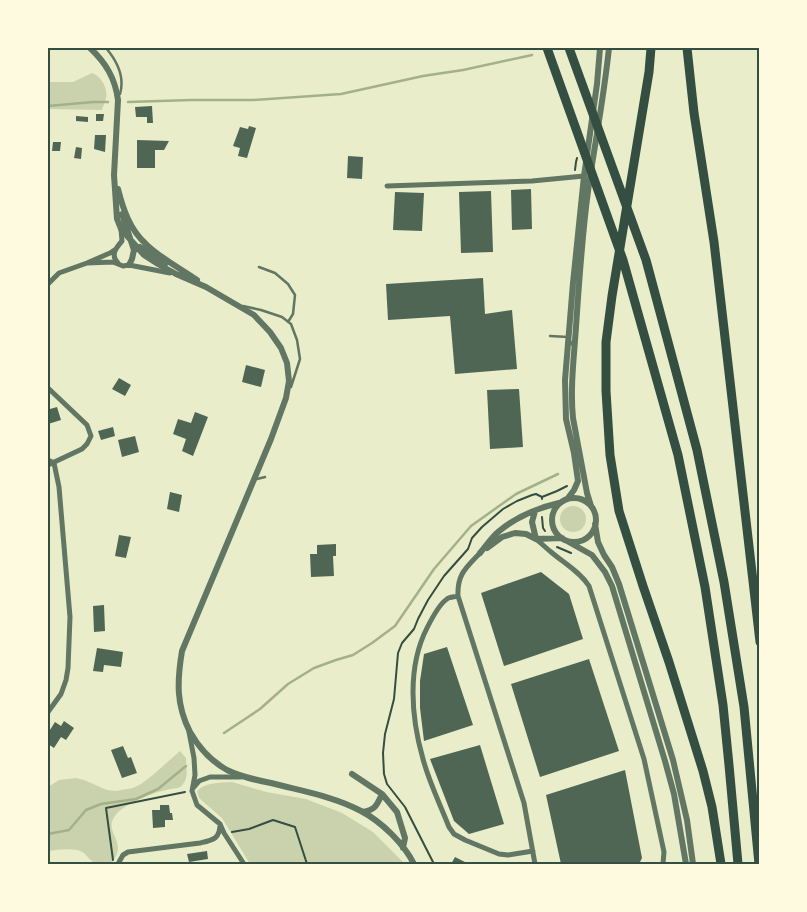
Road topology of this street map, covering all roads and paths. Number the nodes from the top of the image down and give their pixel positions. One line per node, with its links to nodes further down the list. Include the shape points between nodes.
1 (90, 48): 11 (street, via 100,56 110,72)
2 (106, 48): 11 (lane, via 120,73 122,87)
3 (547, 48): 73 (highway, via 623,260 678,455 705,587 723,705)
4 (569, 48): 74 (highway, via 646,260 697,450 724,582 744,707)
5 (600, 48): 10 (street)
6 (604, 48): 10 (street)
7 (609, 48): 32 (street, via 588,191)
8 (651, 48): 72 (highway, via 606,342 610,455 619,511 703,771)
9 (687, 48): 50 (highway, via 714,242)
10 (598, 67): 15 (street)
11 (118, 100): 14 (street)
12 (760, 125): 13 (path)
13 (760, 144)
14 (114, 175): 17 (street); 18 (street, via 117,218)
15 (584, 176): 16 (street); 31 (street)
16 (387, 186)
17 (122, 203): 20 (street, via 121,212); 26 (street, via 126,216 145,244)
18 (121, 229): 19 (street); 20 (street)
19 (122, 241): 20 (street); 21 (street)
20 (133, 243): 24 (street); 26 (street, via 158,264)
21 (116, 249): 22 (street); 23 (street, via 113,254)
22 (87, 263): 23 (street); 27 (street, via 59,273)
23 (118, 263): 24 (street)
24 (129, 265): 26 (street)
25 (259, 267): 29 (lane, via 275,273 295,294 293,314)
26 (179, 271): 28 (street)
27 (48, 284)
28 (235, 304): 29 (lane, via 282,317); 34 (street, via 254,315 281,348 289,381)
29 (288, 322): 34 (lane, via 300,359)
30 (550, 336): 31 (lane)
31 (568, 337): 32 (lane); 41 (street, via 566,419 578,481)
32 (574, 350): 43 (street, via 572,406)
33 (48, 388): 36 (street, via 87,425 91,436 82,449)
34 (286, 398): 39 (street)
35 (48, 460): 36 (street)
36 (54, 463): 37 (street); 51 (street, via 70,617 66,680 61,694)
37 (48, 465)
38 (265, 477): 39 (lane)
39 (254, 480): 52 (street, via 182,651 178,688 180,708)
40 (542, 497): 67 (path, via 532,495 503,510 482,527 444,576 398,653 394,700 384,734 384,774)
41 (568, 498): 42 (street); 43 (street, via 579,498)
42 (559, 503): 44 (street, via 542,506); 47 (street, via 552,515 553,528)
43 (591, 506): 45 (street)
44 (535, 511): 46 (street, via 532,522); 48 (street, via 497,533)
45 (596, 524): 47 (street, via 588,537 582,540); 71 (street, via 598,542 619,584 672,760 687,820)
46 (536, 538): 47 (street); 48 (street, via 515,533 502,537); 69 (street, via 589,586 644,759 664,852)
47 (565, 539): 70 (street, via 592,555 612,586 672,786)
48 (480, 553): 49 (street, via 459,578)
49 (458, 596): 61 (street, via 524,804); 61 (street, via 447,599 432,619 424,634 414,671 414,715 423,760 454,834 499,854)
50 (760, 642)
51 (48, 712)
52 (188, 728): 54 (street, via 210,758); 55 (street, via 194,758)
53 (352, 774): 56 (street)
54 (244, 777): 55 (street, via 210,777 199,781); 57 (street, via 328,798)
55 (192, 791): 58 (street, via 197,805); 62 (path, via 106,808)
56 (382, 794): 57 (street, via 371,810); 60 (street, via 398,812 405,838)
57 (363, 812): 60 (street, via 379,823)
58 (220, 824): 59 (street); 63 (street, via 220,831 211,840 128,852)
59 (224, 833): 64 (street); 65 (path, via 249,829 273,820 295,827)
60 (402, 848): 66 (street)
61 (533, 850): 68 (street)
62 (113, 864)
63 (118, 864)
64 (244, 864)
65 (307, 864)
66 (414, 864)
67 (434, 864)
68 (535, 864)
69 (663, 864)
70 (686, 864)
71 (693, 864)
72 (721, 864)
73 (738, 864)
74 (759, 864)

